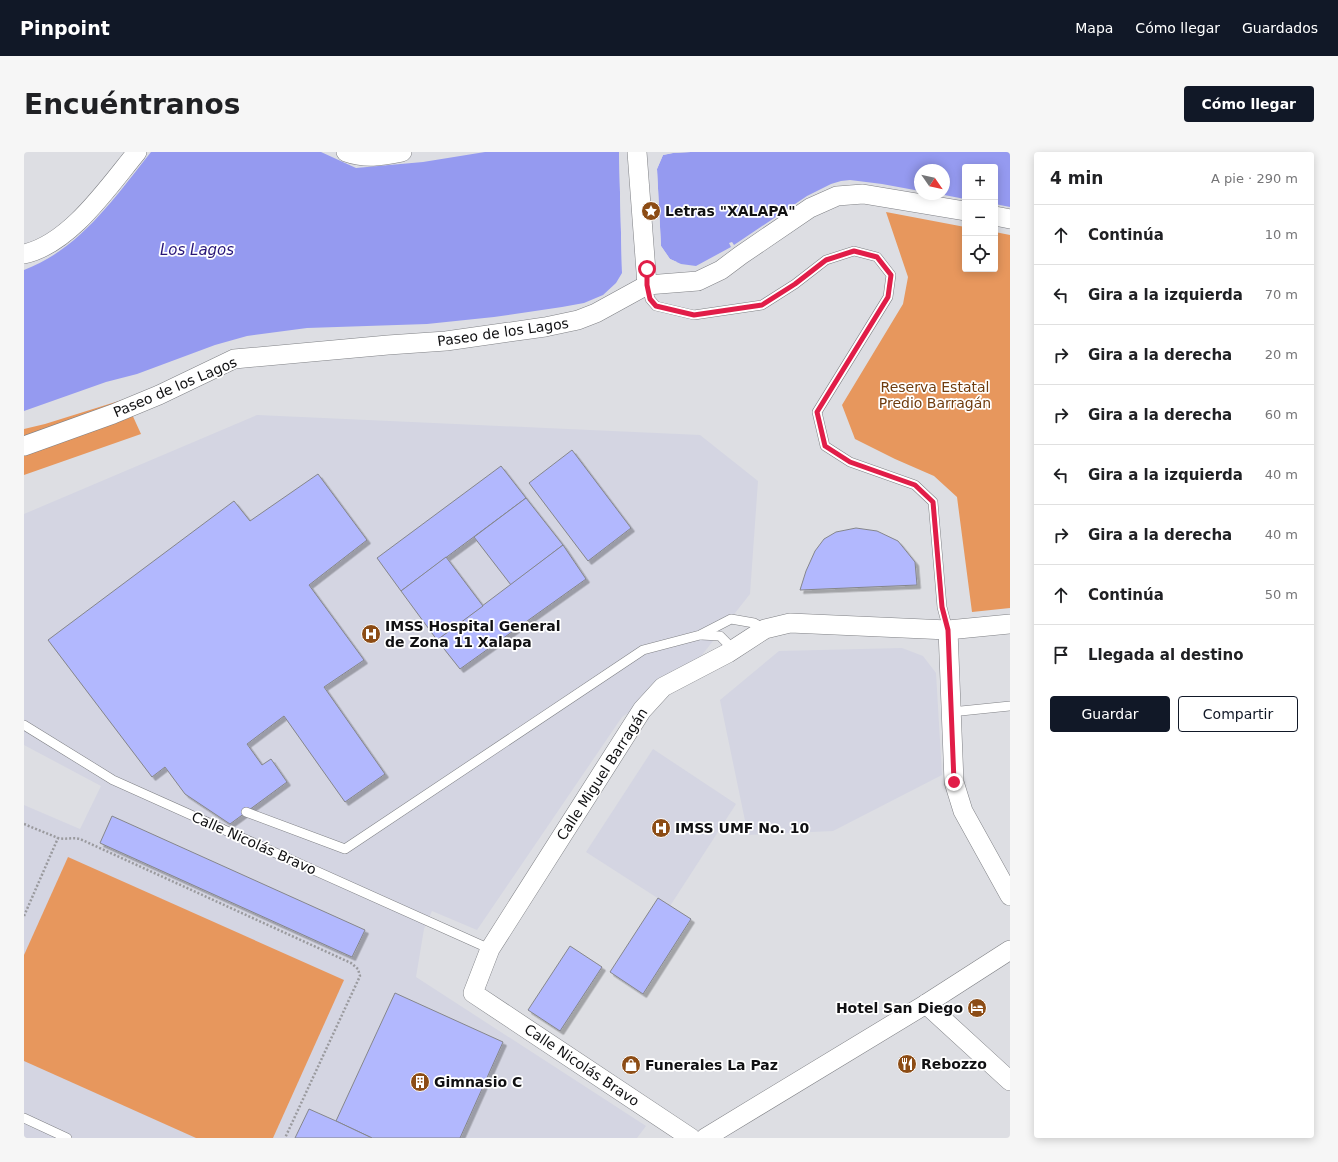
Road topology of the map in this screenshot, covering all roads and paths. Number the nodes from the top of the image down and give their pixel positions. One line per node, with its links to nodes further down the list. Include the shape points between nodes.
1 (137, 152): 8 (street, via 76,223 45,247)
2 (346, 152): 3 (street, via 373,157)
3 (402, 152)
4 (641, 156): 9 (street)
5 (962, 210): 9 (street, Paseo de los Lagos, via 863,194 836,196 810,208 721,270 698,281)
6 (998, 217): 7 (street)
7 (1010, 219)
8 (24, 254)
9 (647, 277): 10 (street, Paseo de los Lagos, via 596,313 545,327 446,342 234,359 160,395); 13 (lane, via 650,299 656,306 694,315 762,305 826,260 854,251 877,257 891,275 888,297 817,412 825,446 850,462 915,485 933,502 942,607)
10 (24, 446)
11 (1010, 624): 13 (street, Calle Miguel Barragán)
12 (765, 629): 13 (street, Calle Miguel Barragán, via 790,623); 14 (lane, via 754,623 731,619); 15 (street, Calle Miguel Barragán)
13 (948, 630): 17 (street)
14 (700, 635): 15 (lane, via 720,636 727,643); 19 (lane, via 643,650 345,849)
15 (728, 653): 24 (street, Calle Miguel Barragán, via 663,687 642,710)
16 (1010, 706): 17 (lane)
17 (951, 712): 22 (street, via 954,782 963,811)
18 (24, 725): 24 (lane, Calle Nicolás Bravo, via 113,780)
19 (246, 812)
20 (24, 824): 21 (path)
21 (58, 838): 23 (path); 31 (path, via 80,839 358,969 360,976)
22 (1010, 896)
23 (24, 916)
24 (490, 949): 26 (street, Calle Miguel Barragán)
25 (1010, 950): 27 (street)
26 (473, 993): 32 (street, Calle Nicolás Bravo)
27 (926, 1004): 28 (street); 33 (street)
28 (1010, 1081)
29 (24, 1118): 30 (lane)
30 (67, 1138)
31 (285, 1138)
32 (691, 1138)
33 (705, 1138)

